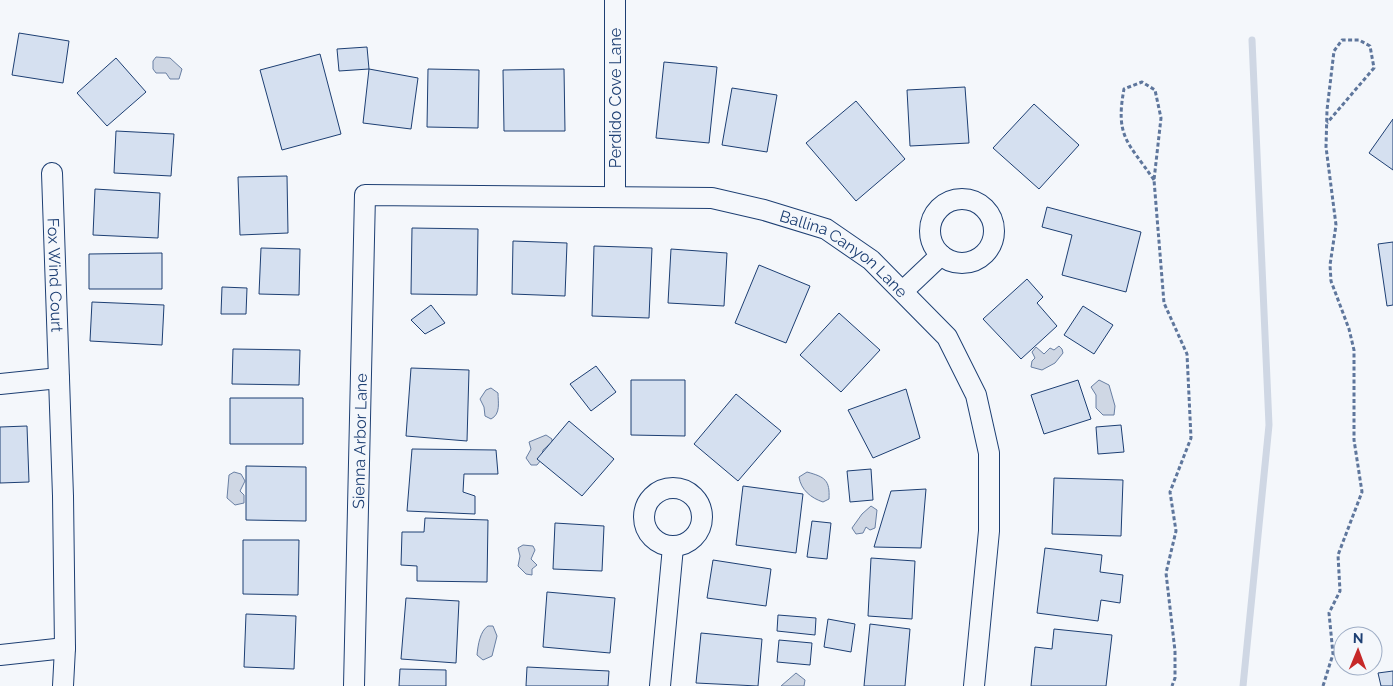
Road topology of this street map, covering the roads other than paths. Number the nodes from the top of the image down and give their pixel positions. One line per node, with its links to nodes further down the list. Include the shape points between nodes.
1 (614, 0): 4 (street, Perdido Cove Lane)
2 (52, 174): 7 (street, Fox Wind Court)
3 (365, 195): 4 (street, Ballina Canyon Lane); 13 (street, Sienna Arbor Lane)
4 (615, 197): 6 (street, Ballina Canyon Lane, via 712,198 826,229 871,260)
5 (941, 255): 6 (street)
6 (903, 291): 15 (street, Ballina Canyon Lane, via 947,337 976,395 989,453 989,530)
7 (59, 378): 8 (street); 10 (street, Fox Wind Court)
8 (0, 384)
9 (673, 547): 14 (street)
10 (65, 648): 11 (street); 12 (street, Fox Wind Court)
11 (0, 655)
12 (63, 686)
13 (354, 686)
14 (660, 686)
15 (974, 686)

